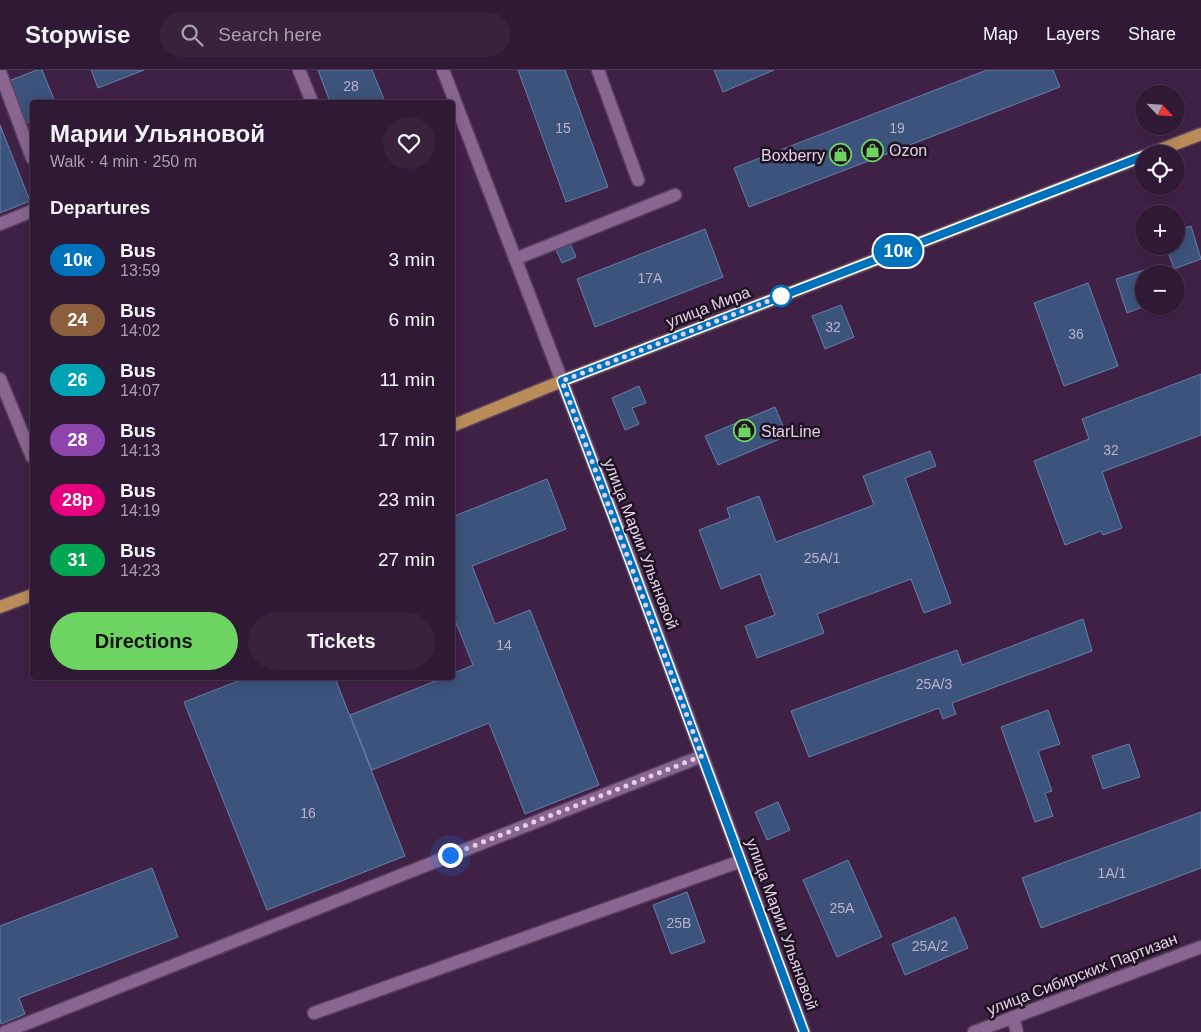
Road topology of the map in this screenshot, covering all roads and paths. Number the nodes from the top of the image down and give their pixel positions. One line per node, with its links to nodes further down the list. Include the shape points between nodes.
1 (299, 70): 5 (street)
2 (443, 70): 6 (street, улица Марии Ульяновой)
3 (598, 70): 12 (street)
4 (0, 72): 10 (street)
5 (311, 100)
6 (454, 100)
7 (455, 102): 16 (street, улица Марии Ульяновой)
8 (1201, 134): 9 (main road)
9 (1172, 145)
10 (30, 153)
11 (1135, 159): 18 (main road, улица Мира)
12 (638, 180)
13 (675, 195): 16 (street)
14 (30, 212): 15 (street)
15 (0, 224)
16 (515, 259): 18 (street, улица Марии Ульяновой)
17 (0, 380): 20 (street)
18 (562, 381): 19 (main road, улица Мира); 23 (street, улица Марии Ульяновой)
19 (455, 425)
20 (30, 452)
21 (30, 596): 22 (main road)
22 (0, 607)
23 (702, 756): 24 (street, улица Марии Ульяновой); 28 (street)
24 (741, 861): 26 (street); 29 (street, улица Марии Ульяновой)
25 (1201, 947): 27 (street, улица Сибирских Партизан)
26 (314, 1013)
27 (1013, 1018): 30 (street, улица Сибирских Партизан); 31 (street)
28 (5, 1032)
29 (804, 1032)
30 (974, 1032)
31 (1017, 1032)

